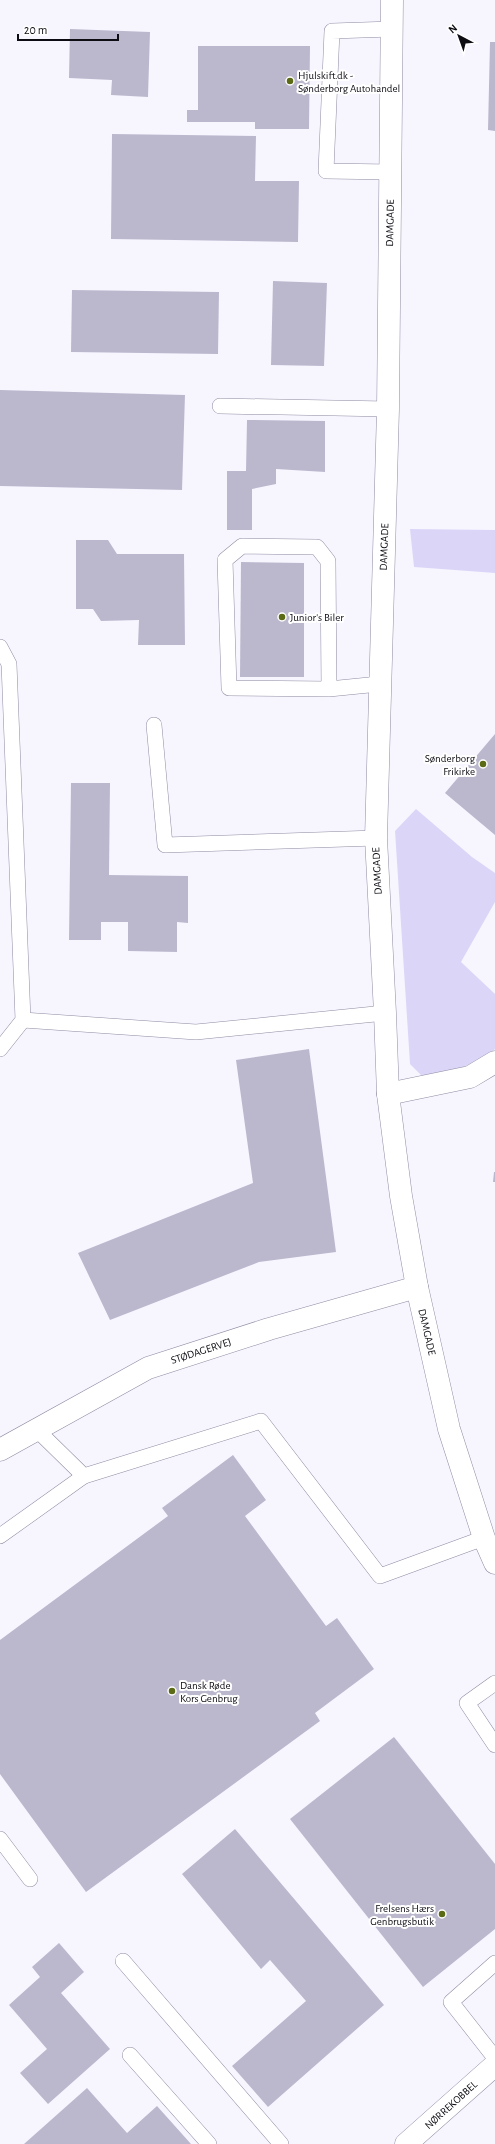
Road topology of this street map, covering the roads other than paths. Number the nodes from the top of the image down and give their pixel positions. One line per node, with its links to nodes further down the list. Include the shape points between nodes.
1 (392, 0): 2 (street, DAMGADE)
2 (392, 29): 3 (street, DAMGADE); 3 (lane, via 332,31 326,171)
3 (391, 172): 5 (street, DAMGADE)
4 (220, 406): 5 (lane)
5 (388, 409): 7 (street, DAMGADE)
6 (0, 647): 12 (lane, via 9,664)
7 (379, 684): 8 (lane); 10 (street, DAMGADE)
8 (329, 689): 8 (lane, via 328,561 317,547 242,546 225,560 229,688)
9 (154, 725): 10 (lane, via 165,845)
10 (376, 838): 11 (street, DAMGADE)
11 (385, 1012): 12 (lane, via 196,1032); 15 (street, DAMGADE)
12 (23, 1020): 13 (lane)
13 (0, 1049)
14 (495, 1062): 15 (street, via 470,1077)
15 (388, 1094): 16 (street, DAMGADE, via 401,1196)
16 (417, 1287): 17 (street, STØDAGERVEJ, via 268,1329 148,1368); 21 (street, DAMGADE, via 449,1429)
17 (36, 1429): 18 (street, STØDAGERVEJ); 19 (lane)
18 (0, 1450)
19 (84, 1476): 20 (lane); 21 (lane, via 261,1421 380,1576)
20 (0, 1536)
21 (484, 1538): 22 (street, DAMGADE)
22 (495, 1563)
23 (495, 1683): 24 (lane, via 467,1703)
24 (495, 1745)
25 (0, 1839): 26 (lane)
26 (30, 1879)
27 (123, 1961): 33 (lane)
28 (495, 1963): 30 (lane, via 451,2002)
29 (130, 2055): 32 (lane)
30 (495, 2058)
31 (495, 2065): 34 (street, NØRREKOBBEL)
32 (209, 2144)
33 (282, 2144)
34 (406, 2144)

